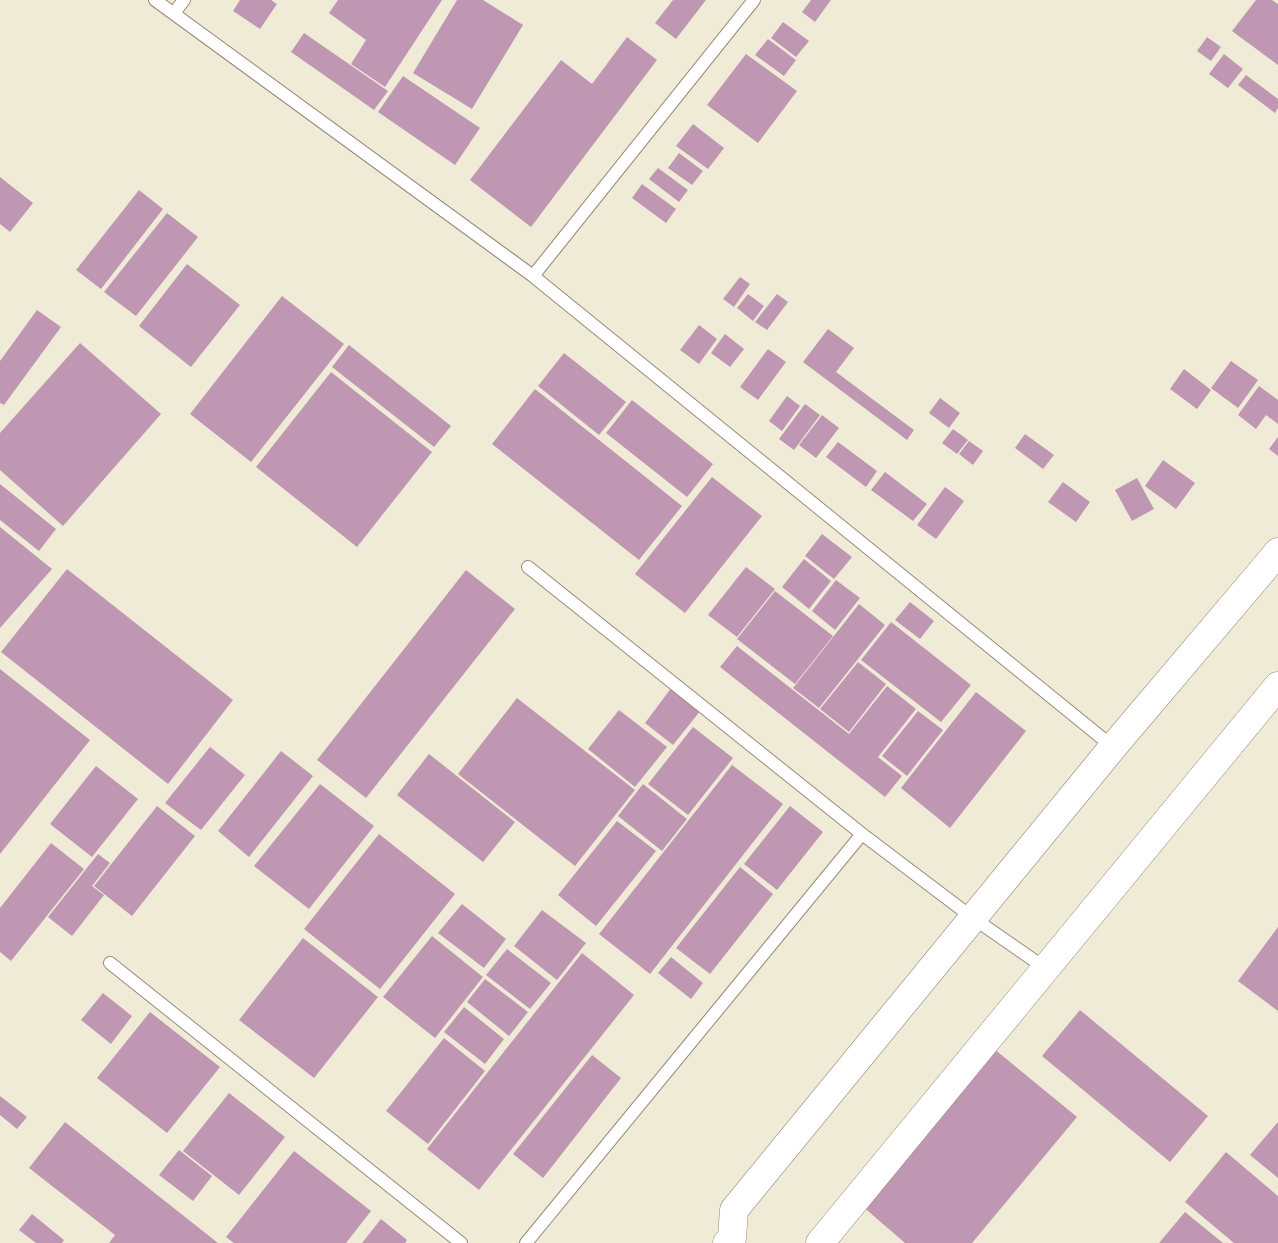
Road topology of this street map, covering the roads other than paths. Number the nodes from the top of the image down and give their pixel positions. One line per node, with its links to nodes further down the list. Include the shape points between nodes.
1 (155, 0): 4 (lane)
2 (184, 0): 4 (lane)
3 (754, 0): 5 (lane)
4 (174, 13): 5 (lane)
5 (533, 276): 9 (lane)
6 (1278, 552): 9 (street)
7 (528, 567): 10 (lane)
8 (1278, 686): 13 (street)
9 (1113, 747): 11 (street)
10 (862, 834): 11 (lane); 16 (lane)
11 (973, 918): 13 (lane); 14 (street, via 734,1210)
12 (110, 963): 15 (lane)
13 (1046, 968): 17 (street)
14 (732, 1241)
15 (460, 1243)
16 (526, 1243)
17 (820, 1243)

